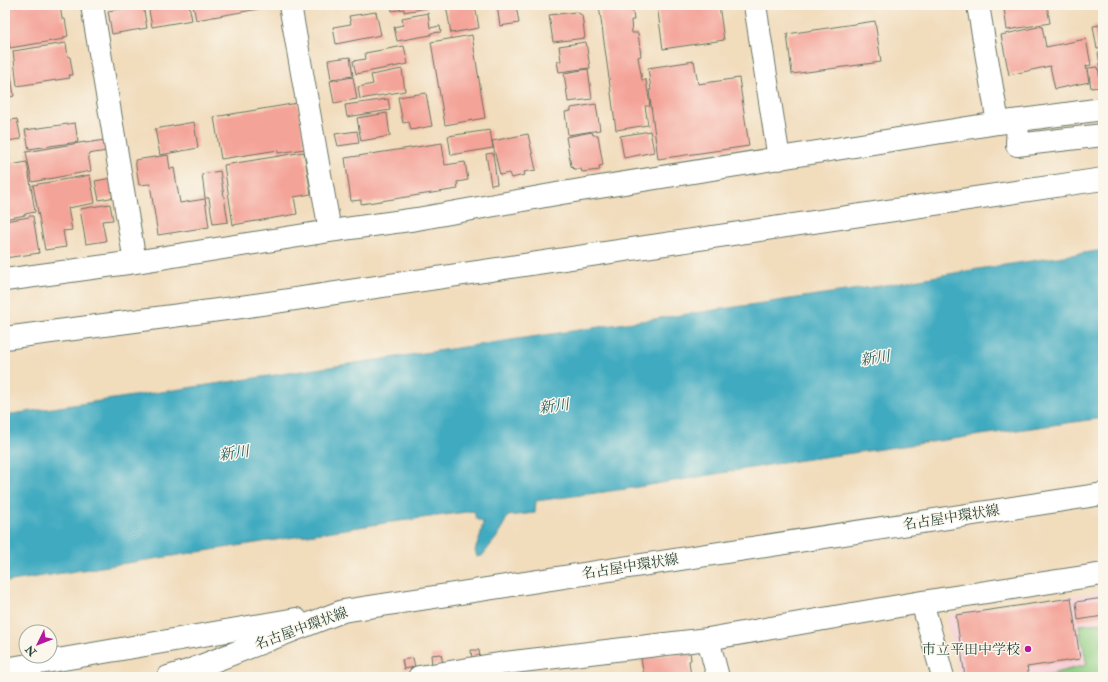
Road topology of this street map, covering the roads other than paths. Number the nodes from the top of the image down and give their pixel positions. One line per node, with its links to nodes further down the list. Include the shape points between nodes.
1 (92, 5): 11 (street)
2 (290, 5): 10 (street)
3 (755, 5): 8 (street)
4 (978, 5): 6 (street)
5 (1103, 109): 6 (street)
6 (1008, 122): 7 (street, via 1017,145); 8 (street)
7 (1103, 135)
8 (779, 159): 10 (street)
9 (1103, 179): 13 (street, via 241,307)
10 (330, 231): 11 (street)
11 (135, 262): 12 (street)
12 (5, 280)
13 (5, 338)
14 (1103, 494): 17 (street, 名古屋中環状線)
15 (1103, 574): 16 (street)
16 (922, 602): 18 (street); 24 (street)
17 (343, 610): 19 (street); 21 (street, 名古屋中環状線)
18 (708, 639): 20 (street); 23 (street)
19 (5, 669)
20 (507, 670): 22 (street)
21 (168, 677)
22 (419, 677)
23 (718, 677)
24 (943, 677)

